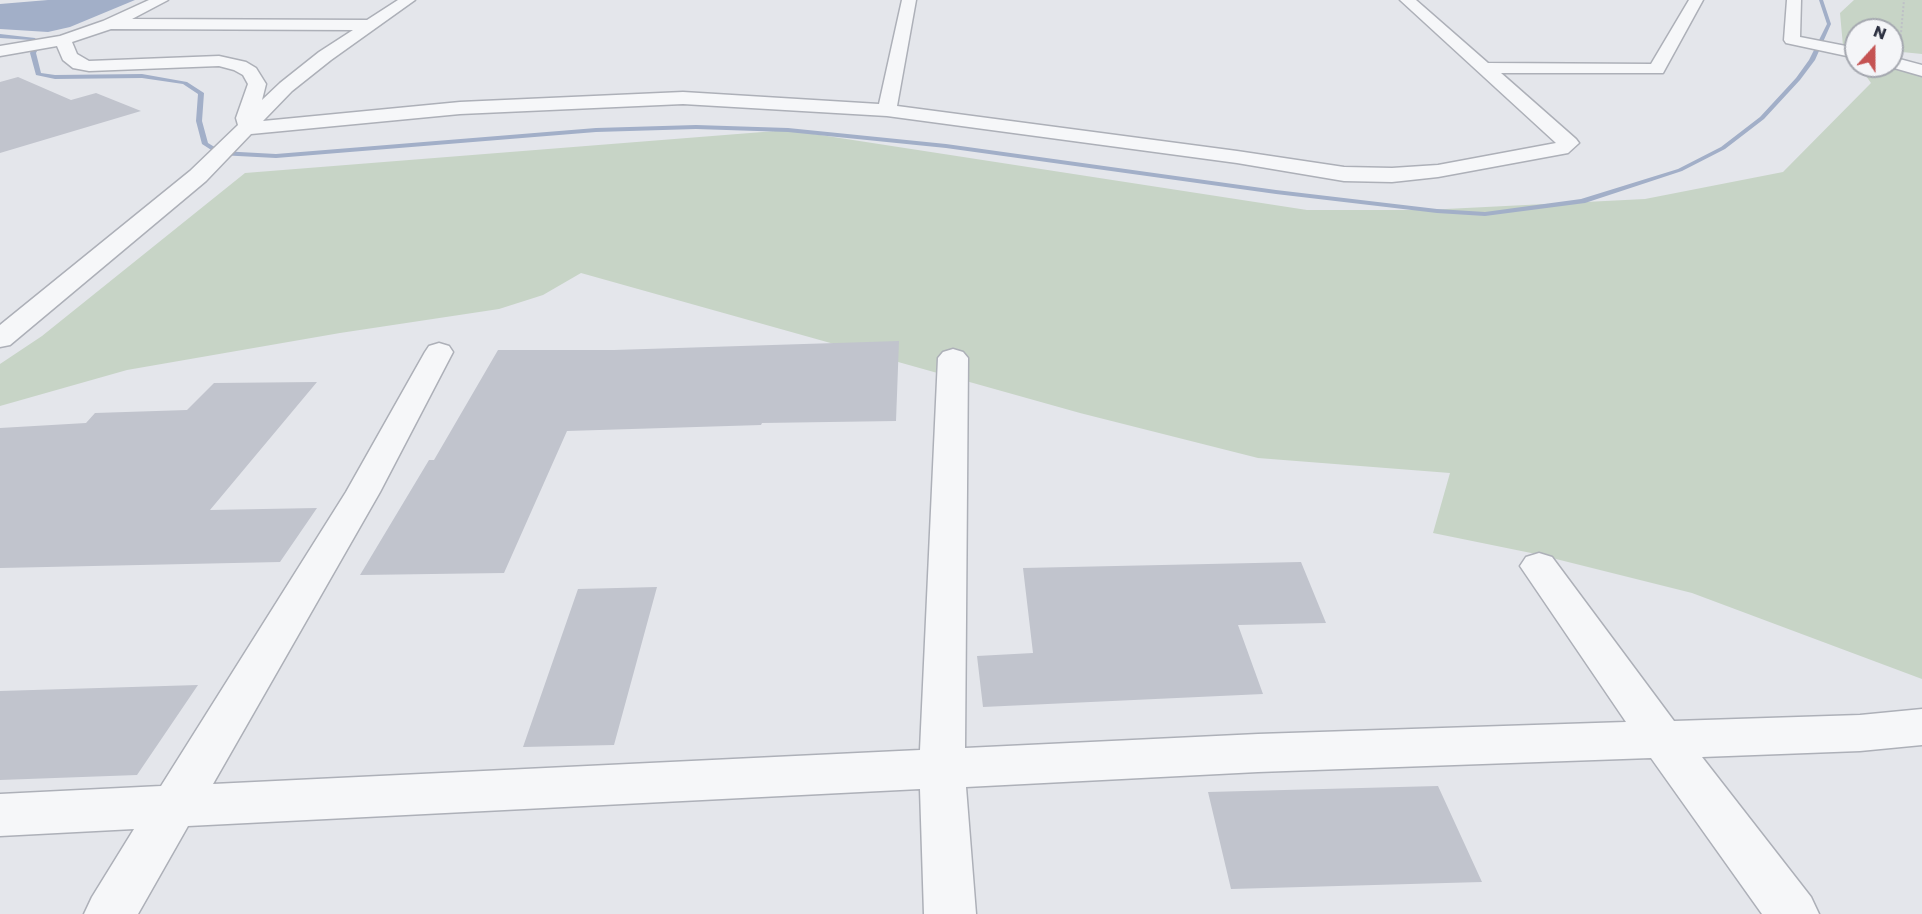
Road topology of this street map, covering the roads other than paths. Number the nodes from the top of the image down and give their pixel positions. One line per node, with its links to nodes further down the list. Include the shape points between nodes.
1 (161, 0): 7 (street)
2 (408, 0): 8 (street)
3 (909, 0): 15 (street)
4 (1407, 0): 13 (street)
5 (1696, 0): 13 (street, via 1657,69)
6 (1794, 0): 11 (street, via 1792,40)
7 (109, 24): 8 (street); 9 (street)
8 (369, 25): 16 (street, via 286,87)
9 (63, 40): 10 (street); 16 (street, via 69,56 89,66 210,62 240,66 250,72 257,84 246,118)
10 (0, 51)
11 (1844, 51)
12 (1904, 66): 14 (street)
13 (1484, 68): 15 (street, via 1569,143 1561,149 1438,171 1344,174)
14 (1922, 71)
15 (887, 110): 16 (street, via 629,99 460,108)
16 (248, 128): 17 (street, via 198,176)
17 (0, 339)
18 (440, 352): 24 (street, via 363,492)
19 (953, 358): 23 (street)
20 (1539, 566): 22 (street)
21 (1922, 727): 22 (street)
22 (1663, 740): 23 (street); 28 (street)
23 (942, 768): 24 (street); 27 (street)
24 (174, 806): 25 (street); 26 (street)
25 (0, 815)
26 (110, 914)
27 (950, 914)
28 (1793, 914)

